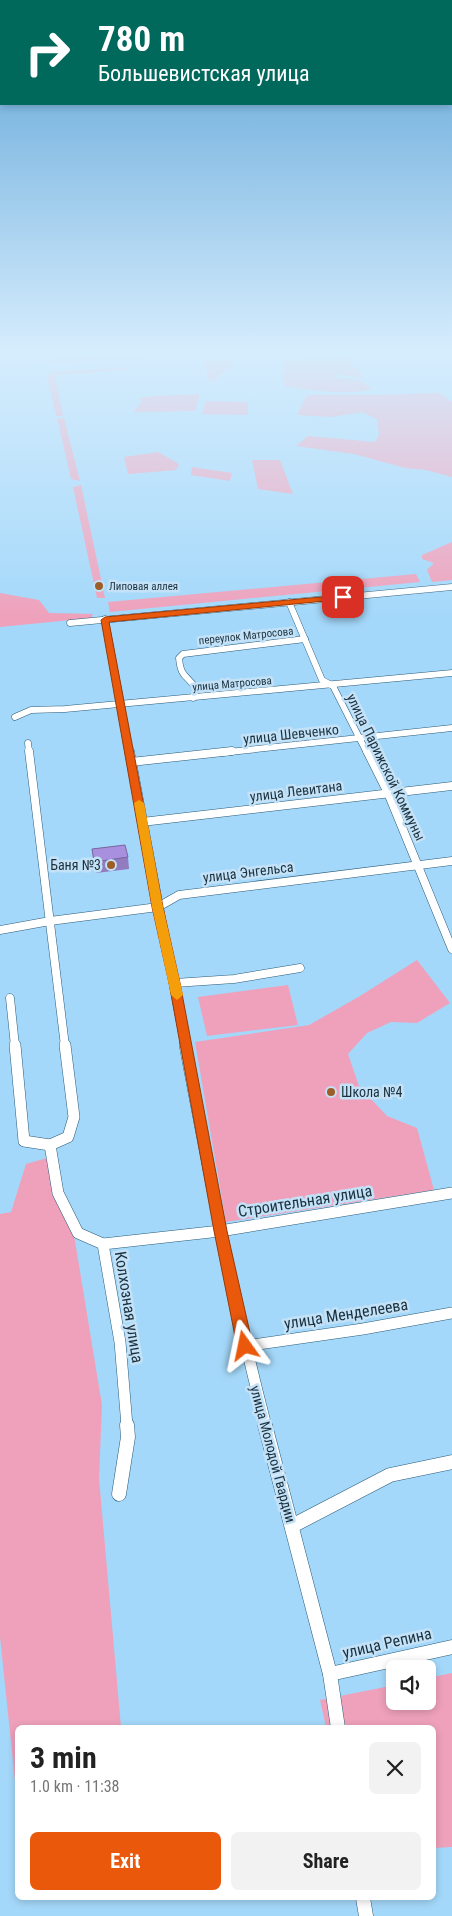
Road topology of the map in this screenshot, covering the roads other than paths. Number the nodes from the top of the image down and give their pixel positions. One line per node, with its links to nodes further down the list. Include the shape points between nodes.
1 (452, 587): 2 (street)
2 (289, 602): 3 (street); 5 (street, улица Парижской Коммуны)
3 (105, 620): 4 (street); 9 (street, улица Молодой Гвардии)
4 (70, 623)
5 (305, 640): 7 (street, улица Парижской Коммуны, via 322,680); 8 (street, переулок Матросова, via 183,654 179,658 181,674 196,689)
6 (452, 673): 7 (street, улица Матросова)
7 (333, 686): 8 (street, улица Матросова); 12 (street, улица Парижской Коммуны)
8 (193, 698): 9 (street, улица Матросова)
9 (120, 704): 10 (street, улица Матросова, via 31,710); 14 (street, улица Молодой Гвардии)
10 (15, 717)
11 (452, 728): 12 (street, улица Шевченко)
12 (360, 739): 14 (street, улица Шевченко); 16 (street, улица Парижской Коммуны)
13 (28, 742): 21 (street)
14 (131, 762): 17 (street, улица Молодой Гвардии)
15 (452, 786): 16 (street, улица Левитана)
16 (388, 793): 17 (street, улица Левитана); 19 (street, улица Парижской Коммуны)
17 (142, 822): 20 (street, улица Молодой Гвардии)
18 (452, 860): 19 (street, улица Энгельса)
19 (419, 865): 20 (street, улица Энгельса, via 179,895); 23 (street, улица Парижской Коммуны)
20 (158, 907): 21 (street, улица Энгельса); 25 (street, улица Молодой Гвардии)
21 (50, 921): 22 (street, улица Энгельса); 27 (street, via 74,1117 68,1137)
22 (0, 930)
23 (452, 949)
24 (300, 968): 25 (street, via 234,979)
25 (175, 983): 29 (street, улица Молодой Гвардии)
26 (10, 998): 27 (street, via 24,1141)
27 (50, 1144): 30 (street, Колхозная улица, via 58,1194 78,1233)
28 (452, 1192): 29 (street, Строительная улица)
29 (220, 1231): 30 (street, Строительная улица); 32 (street, улица Молодой Гвардии)
30 (103, 1244): 34 (street, Колхозная улица, via 120,1342 128,1437)
31 (452, 1313): 32 (street, улица Менделеева)
32 (245, 1346): 35 (street, улица Молодой Гвардии)
33 (452, 1462): 35 (street, via 390,1475)
34 (119, 1494)
35 (292, 1526): 37 (street, улица Молодой Гвардии)
36 (452, 1647): 37 (street, улица Репина)
37 (330, 1674): 38 (street, улица Молодой Гвардии)
38 (338, 1725)
39 (363, 1900): 40 (street)
40 (366, 1916)

